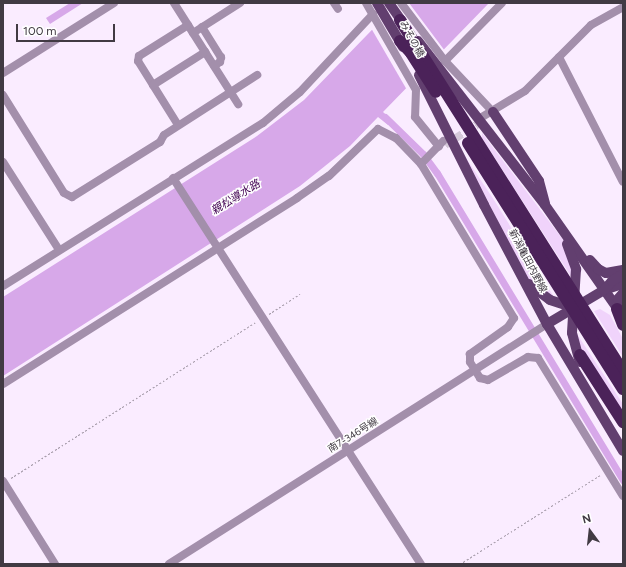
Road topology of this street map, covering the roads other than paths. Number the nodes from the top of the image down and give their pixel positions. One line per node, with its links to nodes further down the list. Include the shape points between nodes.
1 (114, 3): 19 (street)
2 (174, 3): 11 (street)
3 (240, 3): 12 (street)
4 (366, 3): 9 (street)
5 (377, 3): 9 (main road)
6 (401, 3): 18 (street)
7 (502, 3): 18 (street)
8 (623, 7): 16 (street, via 591,25)
9 (382, 11): 10 (main road, みその橋); 14 (main road, みその橋); 18 (street); 30 (street, via 283,108)
10 (400, 20): 18 (highway)
11 (188, 25): 13 (street); 21 (street, via 139,56 138,61)
12 (202, 27): 13 (street); 17 (street, via 221,58)
13 (193, 33): 15 (street)
14 (400, 41): 18 (highway)
15 (205, 52): 17 (street); 21 (street)
16 (560, 58): 25 (street, via 525,91); 31 (street)
17 (214, 66): 22 (street)
18 (430, 69): 25 (street); 29 (street, via 417,94 415,117 442,144); 32 (main road, via 470,111); 37 (main road, 新潟亀田内野線); 44 (highway)
19 (3, 73)
20 (257, 75): 22 (street)
21 (153, 85): 27 (street)
22 (230, 92): 24 (street); 27 (street)
23 (3, 95): 27 (street, via 64,193 72,197 160,142 164,135)
24 (238, 104)
25 (493, 112): 26 (street); 32 (main road, via 539,181)
26 (483, 119)
27 (178, 125)
28 (3, 162): 34 (street)
29 (422, 163): 33 (street, via 396,138 378,129 329,176); 48 (street, via 514,318 508,327 470,354)
30 (175, 181): 33 (street); 34 (street)
31 (623, 182)
32 (548, 208): 35 (main road, via 598,269 611,273); 40 (main road); 42 (main road, via 576,264)
33 (217, 247): 50 (street); 54 (street)
34 (59, 250): 39 (street)
35 (623, 270)
36 (623, 274): 40 (main road)
37 (523, 278): 42 (main road, via 550,300); 45 (main road, 新潟亀田内野線)
38 (623, 284): 40 (main road)
39 (3, 286)
40 (604, 290): 42 (main road); 43 (main road)
41 (623, 293): 43 (main road, via 618,299)
42 (574, 308): 45 (main road); 47 (main road, via 573,338)
43 (620, 313): 46 (highway)
44 (585, 320): 49 (highway); 51 (highway)
45 (547, 324): 48 (street, 南7-346号線); 53 (main road, 新潟亀田内野線)
46 (623, 325)
47 (580, 355): 52 (highway); 53 (main road, via 582,374)
48 (474, 370): 54 (street, 南7-346号線); 57 (street, via 480,378 488,380 528,357 538,358)
49 (623, 372)
50 (3, 384)
51 (623, 389)
52 (623, 422)
53 (612, 433): 55 (main road, 新潟亀田内野線)
54 (348, 450): 59 (street, 南7-346号線); 60 (street)
55 (623, 451)
56 (4, 482): 58 (street)
57 (623, 496)
58 (55, 564)
59 (169, 564)
60 (421, 564)

